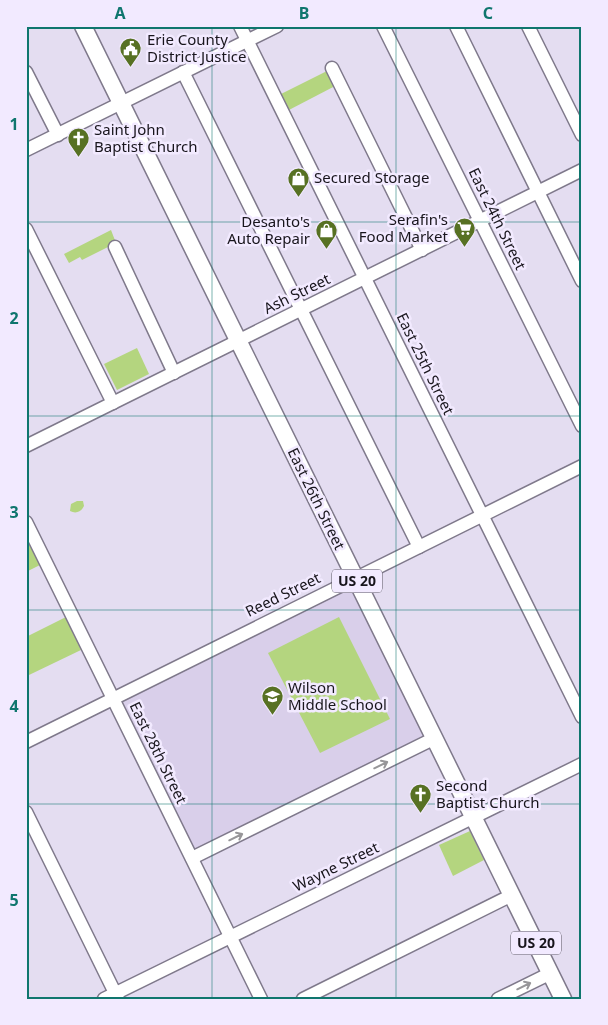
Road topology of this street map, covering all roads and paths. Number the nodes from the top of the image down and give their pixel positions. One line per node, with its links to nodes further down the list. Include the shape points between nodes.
1 (83, 26): 11 (main road, East 26th Street / US 20)
2 (240, 26): 7 (street, East 25th Street)
3 (277, 26): 7 (street)
4 (383, 26): 17 (street, East 24th Street)
5 (456, 26): 16 (street)
6 (528, 26): 13 (street)
7 (247, 41): 10 (street); 21 (street, East 25th Street)
8 (332, 68): 20 (street)
9 (26, 72): 12 (street)
10 (183, 72): 11 (street); 23 (street)
11 (121, 103): 12 (street); 24 (main road, East 26th Street / US 20)
12 (58, 135): 14 (street)
13 (582, 135)
14 (26, 150)
15 (582, 170): 16 (street, Ash Street)
16 (538, 192): 17 (street, Ash Street); 22 (street)
17 (480, 221): 20 (street, Ash Street); 27 (street, East 24th Street)
18 (26, 229): 26 (street)
19 (115, 247): 25 (street)
20 (422, 250): 21 (street, Ash Street)
21 (364, 278): 23 (street, Ash Street); 30 (street, East 25th Street)
22 (582, 281)
23 (300, 310): 24 (street, Ash Street); 32 (street)
24 (238, 341): 25 (street, Ash Street); 33 (main road, East 26th Street / US 20)
25 (174, 373): 26 (street, Ash Street)
26 (113, 403): 28 (street, Ash Street)
27 (582, 426)
28 (26, 446)
29 (582, 466): 30 (street, Reed Street)
30 (482, 515): 32 (street, Reed Street); 35 (street, East 25th Street)
31 (26, 522): 34 (street, East 28th Street)
32 (419, 546): 33 (street, Reed Street)
33 (355, 578): 34 (street, Reed Street); 36 (main road, East 26th Street / US 20)
34 (113, 698): 37 (street, Reed Street); 41 (street, East 28th Street)
35 (582, 717)
36 (435, 738): 40 (main road, East 26th Street / US 20); 41 (street, one-way to 36)
37 (26, 742)
38 (582, 764): 40 (street, Wayne Street)
39 (26, 812): 45 (street)
40 (474, 817): 42 (main road, East 26th Street / US 20); 43 (street, Wayne Street)
41 (192, 858): 43 (street, East 28th Street)
42 (512, 895): 44 (main road, East 26th Street / US 20); 47 (street)
43 (231, 937): 45 (street, Wayne Street); 46 (street, East 28th Street)
44 (551, 973): 48 (street, one-way to 44); 49 (main road, East 26th Street / US 20)
45 (113, 997)
46 (261, 999)
47 (303, 999)
48 (498, 999)
49 (563, 999)

